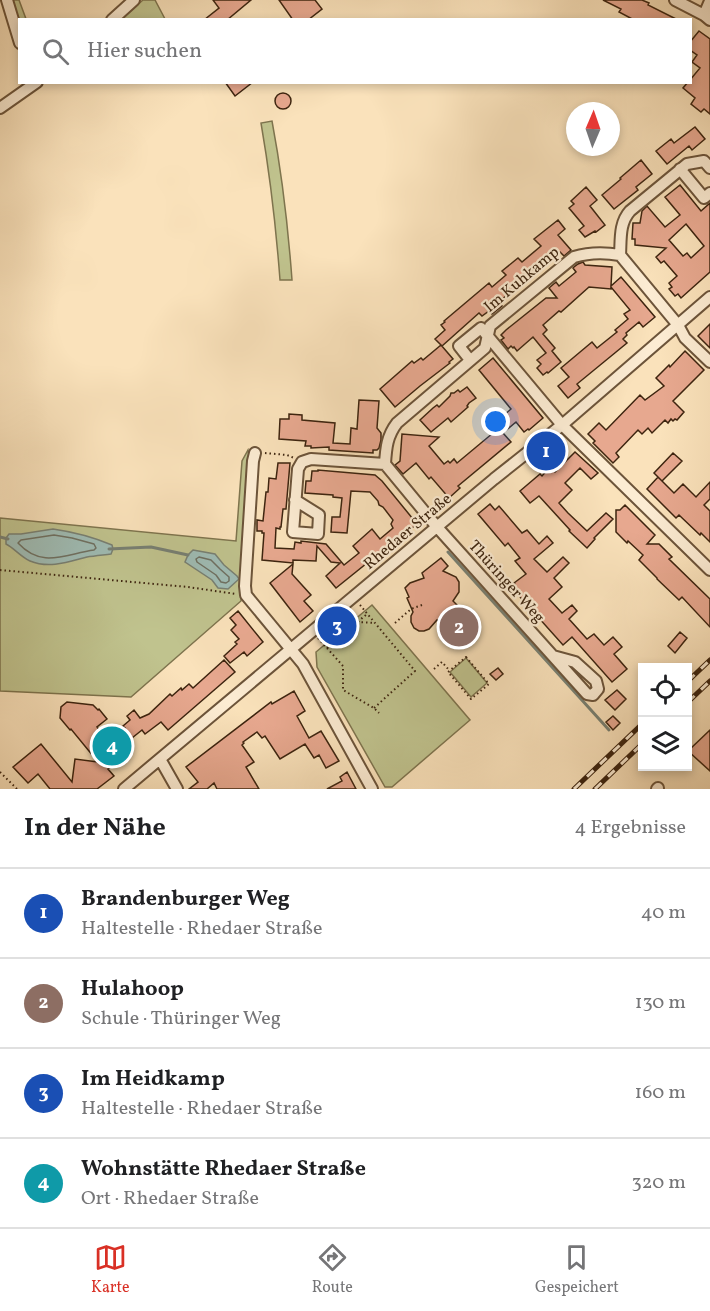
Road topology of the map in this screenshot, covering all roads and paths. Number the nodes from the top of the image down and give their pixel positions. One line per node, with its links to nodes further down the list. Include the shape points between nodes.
1 (7, 0): 7 (street)
2 (134, 0): 6 (street)
3 (675, 0): 5 (street)
4 (710, 1): 5 (street)
5 (707, 17)
6 (114, 18)
7 (18, 36)
8 (34, 84): 9 (street)
9 (0, 108)
10 (710, 168): 11 (street, via 704,161)
11 (680, 169): 12 (street, via 704,198); 13 (street, via 625,216)
12 (710, 193)
13 (620, 255): 15 (street); 16 (street, Im Kuhkamp, via 602,252 574,257 490,326)
14 (710, 297): 15 (street, Rhedaer Straße)
15 (678, 325): 18 (street, via 685,338); 19 (street, Rhedaer Straße)
16 (488, 337): 17 (street, Im Kuhkamp, via 485,348); 17 (street, Im Kuhkamp, via 481,328 459,346); 19 (street, Im Kuhkamp)
17 (470, 360): 22 (street, Im Kuhkamp, via 397,423 387,443)
18 (710, 362)
19 (562, 425): 24 (street, Rhedaer Straße); 26 (street, Im Kuhkamp)
20 (255, 453): 21 (path, via 288,454); 27 (street)
21 (302, 462): 22 (street, via 311,459); 23 (street)
22 (386, 464): 24 (street)
23 (295, 500)
24 (437, 527): 28 (street, Rhedaer Straße); 37 (street, Thüringer Weg)
25 (0, 570): 27 (path)
26 (710, 570)
27 (246, 595): 36 (street)
28 (354, 597): 30 (path); 34 (street, Rhedaer Straße)
29 (422, 605): 33 (path)
30 (367, 614): 31 (path); 32 (path)
31 (357, 622): 32 (path); 35 (path)
32 (375, 623): 40 (path, via 415,670)
33 (395, 623)
34 (312, 631): 35 (path); 36 (street, Rhedaer Straße)
35 (327, 648): 40 (path, via 343,666 343,690)
36 (291, 649): 42 (street, Rhedaer Straße); 47 (street)
37 (553, 656)
38 (434, 669): 39 (path, via 442,662)
39 (449, 671): 39 (path, via 466,657 489,684 471,699)
40 (374, 708): 41 (path)
41 (379, 713)
42 (160, 759): 45 (street, Rhedaer Straße); 46 (street)
43 (0, 772): 44 (path)
44 (17, 789)
45 (123, 789)
46 (177, 789)
47 (372, 789)

